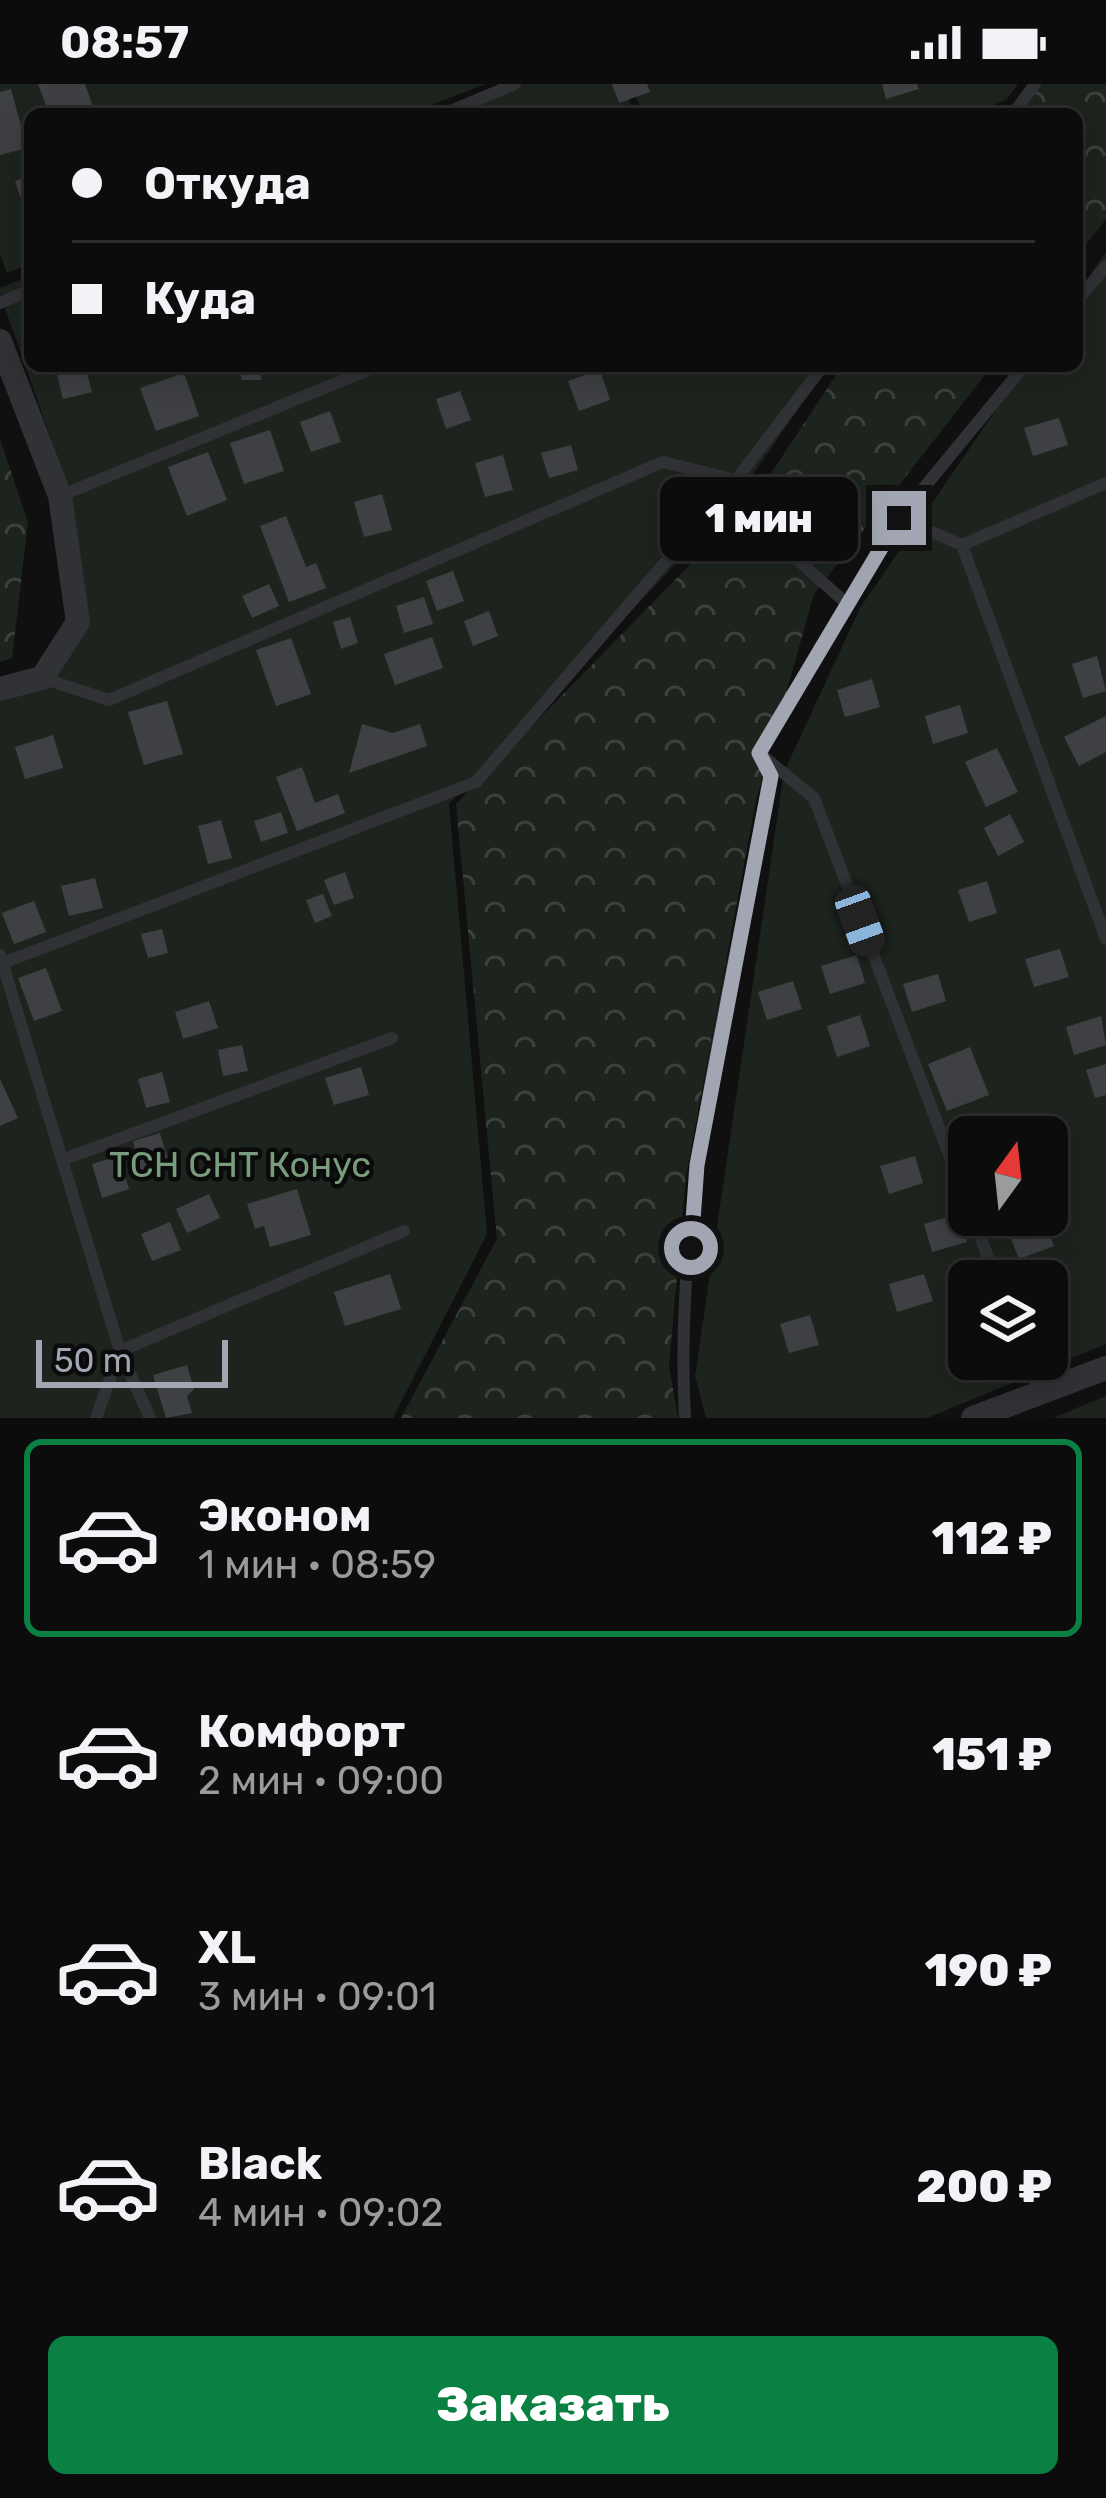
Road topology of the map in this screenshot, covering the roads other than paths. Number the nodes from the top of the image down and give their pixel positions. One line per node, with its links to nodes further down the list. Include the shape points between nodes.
1 (515, 84): 2 (lane)
2 (458, 108)
3 (1106, 266): 4 (lane)
4 (1083, 295)
5 (0, 341): 11 (street)
6 (363, 372): 11 (lane)
7 (818, 372): 9 (lane)
8 (1019, 372): 12 (lane)
9 (736, 480): 14 (lane, via 766,533); 15 (lane, via 663,462 109,700); 19 (lane, via 476,782)
10 (1106, 483): 13 (lane)
11 (61, 496): 15 (street, via 78,622)
12 (899, 518): 13 (lane); 14 (lane)
13 (962, 544): 18 (lane)
14 (845, 602): 17 (lane)
15 (42, 678): 16 (street)
16 (0, 688)
17 (759, 753): 21 (lane, via 814,798); 29 (lane, via 771,776 697,1165)
18 (1106, 939)
19 (2, 959): 22 (lane)
20 (392, 1037): 22 (lane)
21 (948, 1153)
22 (62, 1160): 24 (lane)
23 (404, 1231): 24 (lane)
24 (120, 1351): 27 (lane); 28 (lane)
25 (1106, 1368): 26 (street)
26 (1033, 1403): 30 (street)
27 (96, 1418)
28 (150, 1418)
29 (685, 1418)
30 (973, 1418)

